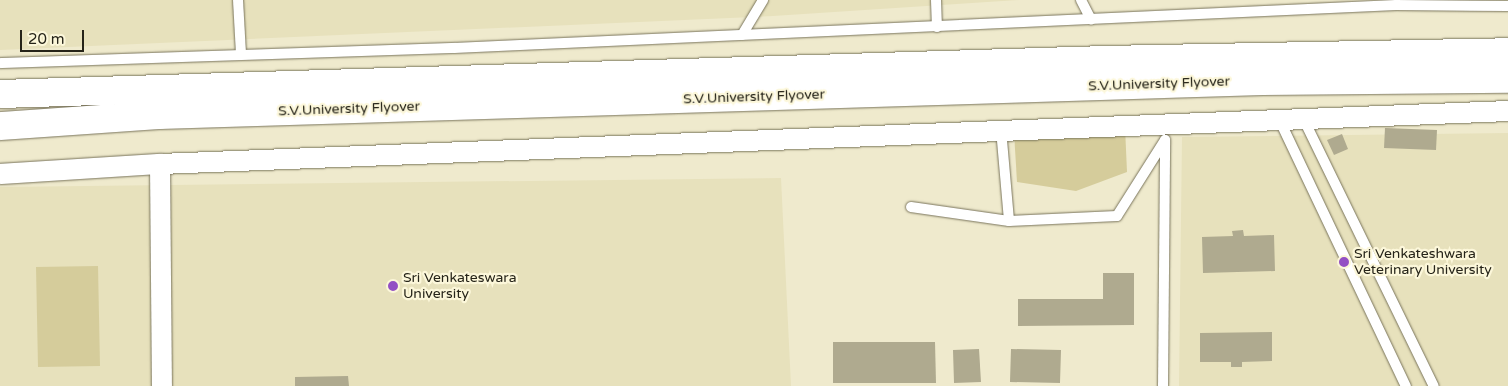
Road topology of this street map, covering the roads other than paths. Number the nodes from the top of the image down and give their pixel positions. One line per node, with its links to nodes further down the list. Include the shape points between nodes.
1 (238, 0): 10 (lane)
2 (763, 0): 8 (lane)
3 (1081, 0): 6 (lane)
4 (934, 1): 7 (lane)
5 (1508, 6): 6 (lane, via 1396,5)
6 (1091, 20): 7 (lane)
7 (937, 27): 8 (lane)
8 (742, 35): 10 (lane)
9 (1508, 52): 13 (main road, S.V.University Flyover, via 1095,61)
10 (241, 54): 11 (lane)
11 (0, 63)
12 (1508, 79): 17 (main road, S.V.University Flyover, via 1252,81 159,115)
13 (0, 94)
14 (1508, 110): 15 (street)
15 (1303, 118): 16 (street); 27 (lane)
16 (1280, 119): 19 (street); 26 (lane)
17 (0, 126)
18 (1001, 129): 19 (street); 20 (street); 23 (lane)
19 (1164, 131): 23 (lane, via 1117,216); 25 (lane)
20 (160, 164): 21 (street); 24 (street)
21 (0, 174)
22 (911, 207): 23 (lane)
23 (1009, 221)
24 (162, 386)
25 (1163, 386)
26 (1406, 386)
27 (1434, 386)

